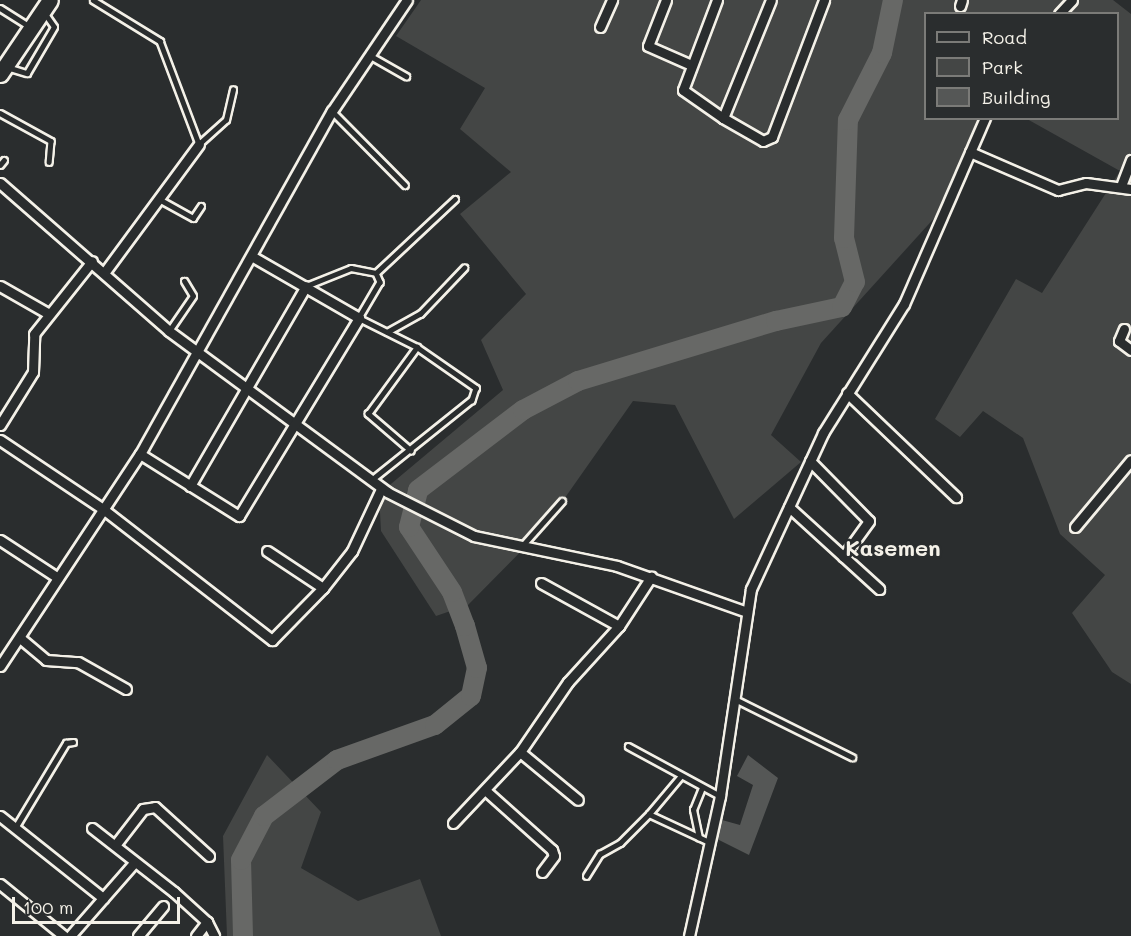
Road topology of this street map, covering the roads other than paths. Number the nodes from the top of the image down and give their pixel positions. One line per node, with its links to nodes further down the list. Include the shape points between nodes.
1 (93, 0): 23 (lane, via 160,42)
2 (407, 0): 14 (street)
3 (612, 0): 12 (street)
4 (666, 0): 15 (street, via 648,46)
5 (717, 0): 15 (street)
6 (771, 0): 21 (street)
7 (824, 0): 21 (street, via 772,137 763,141)
8 (1072, 0): 11 (street)
9 (47, 3): 13 (main road); 16 (lane, via 54,27 27,73)
10 (0, 8): 13 (lane)
11 (1061, 12)
12 (600, 27)
13 (32, 28): 16 (main road)
14 (369, 55): 17 (lane); 19 (street)
15 (691, 65): 21 (street, via 684,92)
16 (3, 70)
17 (406, 76)
18 (233, 90): 23 (lane, via 226,120)
19 (332, 111): 30 (lane); 36 (street)
20 (0, 113): 27 (lane, via 51,141)
21 (723, 118)
22 (985, 120): 24 (street)
23 (199, 144): 33 (street)
24 (970, 152): 31 (street, via 1058,190 1086,183); 53 (street, via 904,304)
25 (4, 160): 28 (lane)
26 (1131, 160): 31 (street)
27 (49, 162)
28 (0, 165)
29 (0, 183): 37 (street)
30 (405, 185)
31 (1121, 186): 32 (street)
32 (1131, 189)
33 (159, 199): 35 (lane, via 193,218); 39 (street)
34 (455, 199): 40 (lane)
35 (201, 206)
36 (253, 257): 43 (street); 51 (street)
37 (92, 261): 39 (street); 44 (street)
38 (464, 268): 48 (lane, via 420,314)
39 (104, 273): 47 (street)
40 (376, 273): 43 (lane, via 351,268); 45 (lane, via 380,282)
41 (184, 280): 47 (lane, via 193,296)
42 (0, 286): 44 (street)
43 (306, 286): 45 (street); 52 (street)
44 (49, 314): 54 (street, via 30,341 33,372)
45 (359, 318): 48 (lane); 55 (street)
46 (1124, 329): 50 (street, via 1119,341)
47 (169, 331): 51 (street)
48 (387, 332): 49 (lane)
49 (417, 346): 57 (lane, via 368,414); 57 (lane, via 476,388 476,394)
50 (1131, 350)
51 (198, 354): 52 (street); 58 (street)
52 (248, 390): 55 (street); 62 (street)
53 (847, 393): 60 (street); 64 (street)
54 (0, 425)
55 (294, 429): 61 (street); 62 (street, via 238,516)
56 (0, 440): 67 (street)
57 (411, 451): 61 (lane)
58 (140, 454): 62 (street); 67 (street)
59 (1131, 460): 68 (street)
60 (810, 461): 66 (street); 72 (street, via 869,521)
61 (370, 482): 63 (street)
62 (190, 486)
63 (384, 491): 70 (street, via 474,536); 76 (street, via 352,551)
64 (956, 496)
65 (562, 501): 70 (lane)
66 (789, 507): 72 (street); 78 (street)
67 (103, 509): 74 (street); 76 (street, via 269,640)
68 (1075, 527)
69 (0, 540): 74 (street)
70 (521, 547): 73 (street)
71 (267, 551): 76 (street)
72 (843, 556): 77 (street)
73 (651, 577): 78 (street); 79 (street)
74 (58, 578): 80 (street)
75 (541, 582): 79 (street)
76 (323, 588)
77 (879, 589)
78 (744, 611): 83 (street)
79 (619, 627): 86 (street, via 567,682)
80 (20, 638): 81 (street); 82 (street, via 46,660 78,662)
81 (0, 666)
82 (126, 689)
83 (735, 699): 87 (lane); 91 (street)
84 (74, 742): 96 (lane, via 66,743)
85 (628, 746): 88 (lane)
86 (519, 752): 90 (street); 92 (street)
87 (852, 757)
88 (680, 777): 89 (lane); 93 (lane)
89 (702, 788): 91 (lane); 98 (lane, via 693,810)
90 (485, 790): 95 (street); 103 (street, via 552,850 554,856)
91 (720, 796): 99 (street)
92 (578, 800)
93 (649, 814): 98 (lane); 104 (lane, via 620,843 600,854)
94 (0, 816): 96 (street)
95 (453, 823)
96 (15, 828): 106 (street)
97 (92, 828): 100 (street)
98 (699, 838): 99 (lane)
99 (709, 842): 114 (street)
100 (116, 844): 101 (street, via 143,809 155,807); 102 (street)
101 (209, 856)
102 (134, 863): 106 (street); 108 (street)
103 (542, 872)
104 (586, 876)
105 (0, 884): 109 (street)
106 (103, 898): 110 (street)
107 (163, 906): 111 (street)
108 (207, 922): 112 (street); 113 (street)
109 (64, 936)
110 (70, 936)
111 (138, 936)
112 (196, 936)
113 (214, 936)
114 (689, 936)

